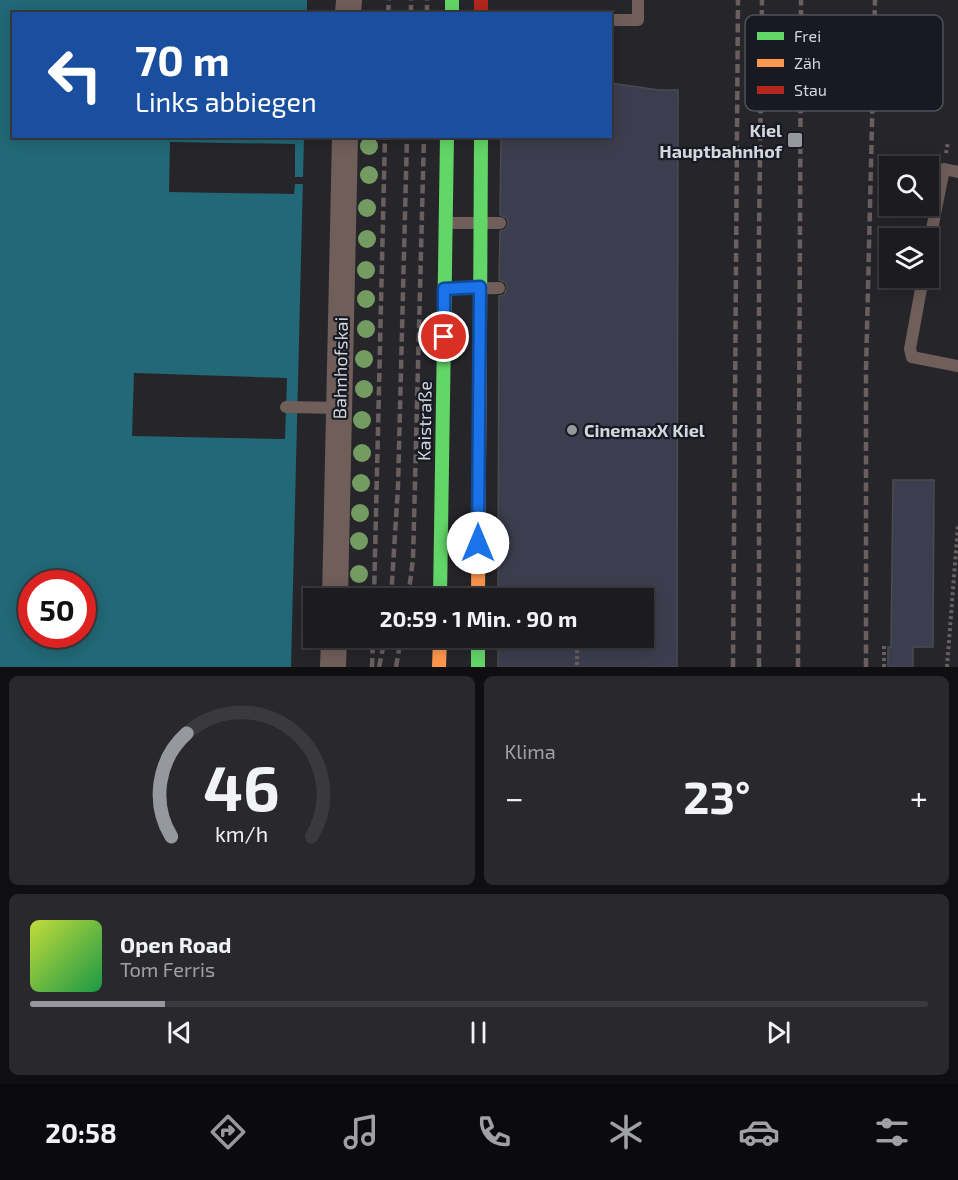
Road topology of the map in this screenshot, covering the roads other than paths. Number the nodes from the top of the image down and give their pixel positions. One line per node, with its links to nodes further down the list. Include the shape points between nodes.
1 (638, 0): 2 (lane, via 638,20)
2 (612, 20)
3 (345, 138): 17 (street, Bahnhofskai)
4 (447, 138): 7 (main road, Kaistraße)
5 (481, 138): 9 (main road)
6 (958, 172): 10 (lane, via 944,170)
7 (445, 223): 9 (lane); 14 (main road, Kaistraße)
8 (500, 223): 9 (lane)
9 (480, 224): 11 (main road)
10 (932, 228)
11 (480, 287): 12 (lane); 14 (lane); 20 (main road)
12 (499, 288)
13 (921, 288): 15 (lane, via 909,349 912,357)
14 (444, 289): 19 (main road, Kaistraße)
15 (958, 366)
16 (286, 407): 17 (lane)
17 (329, 408): 18 (street, Bahnhofskai)
18 (335, 588)
19 (440, 588)
20 (478, 588)
21 (334, 648): 24 (street)
22 (440, 648): 25 (main road)
23 (478, 648): 26 (main road)
24 (333, 667)
25 (439, 667)
26 (478, 667)

